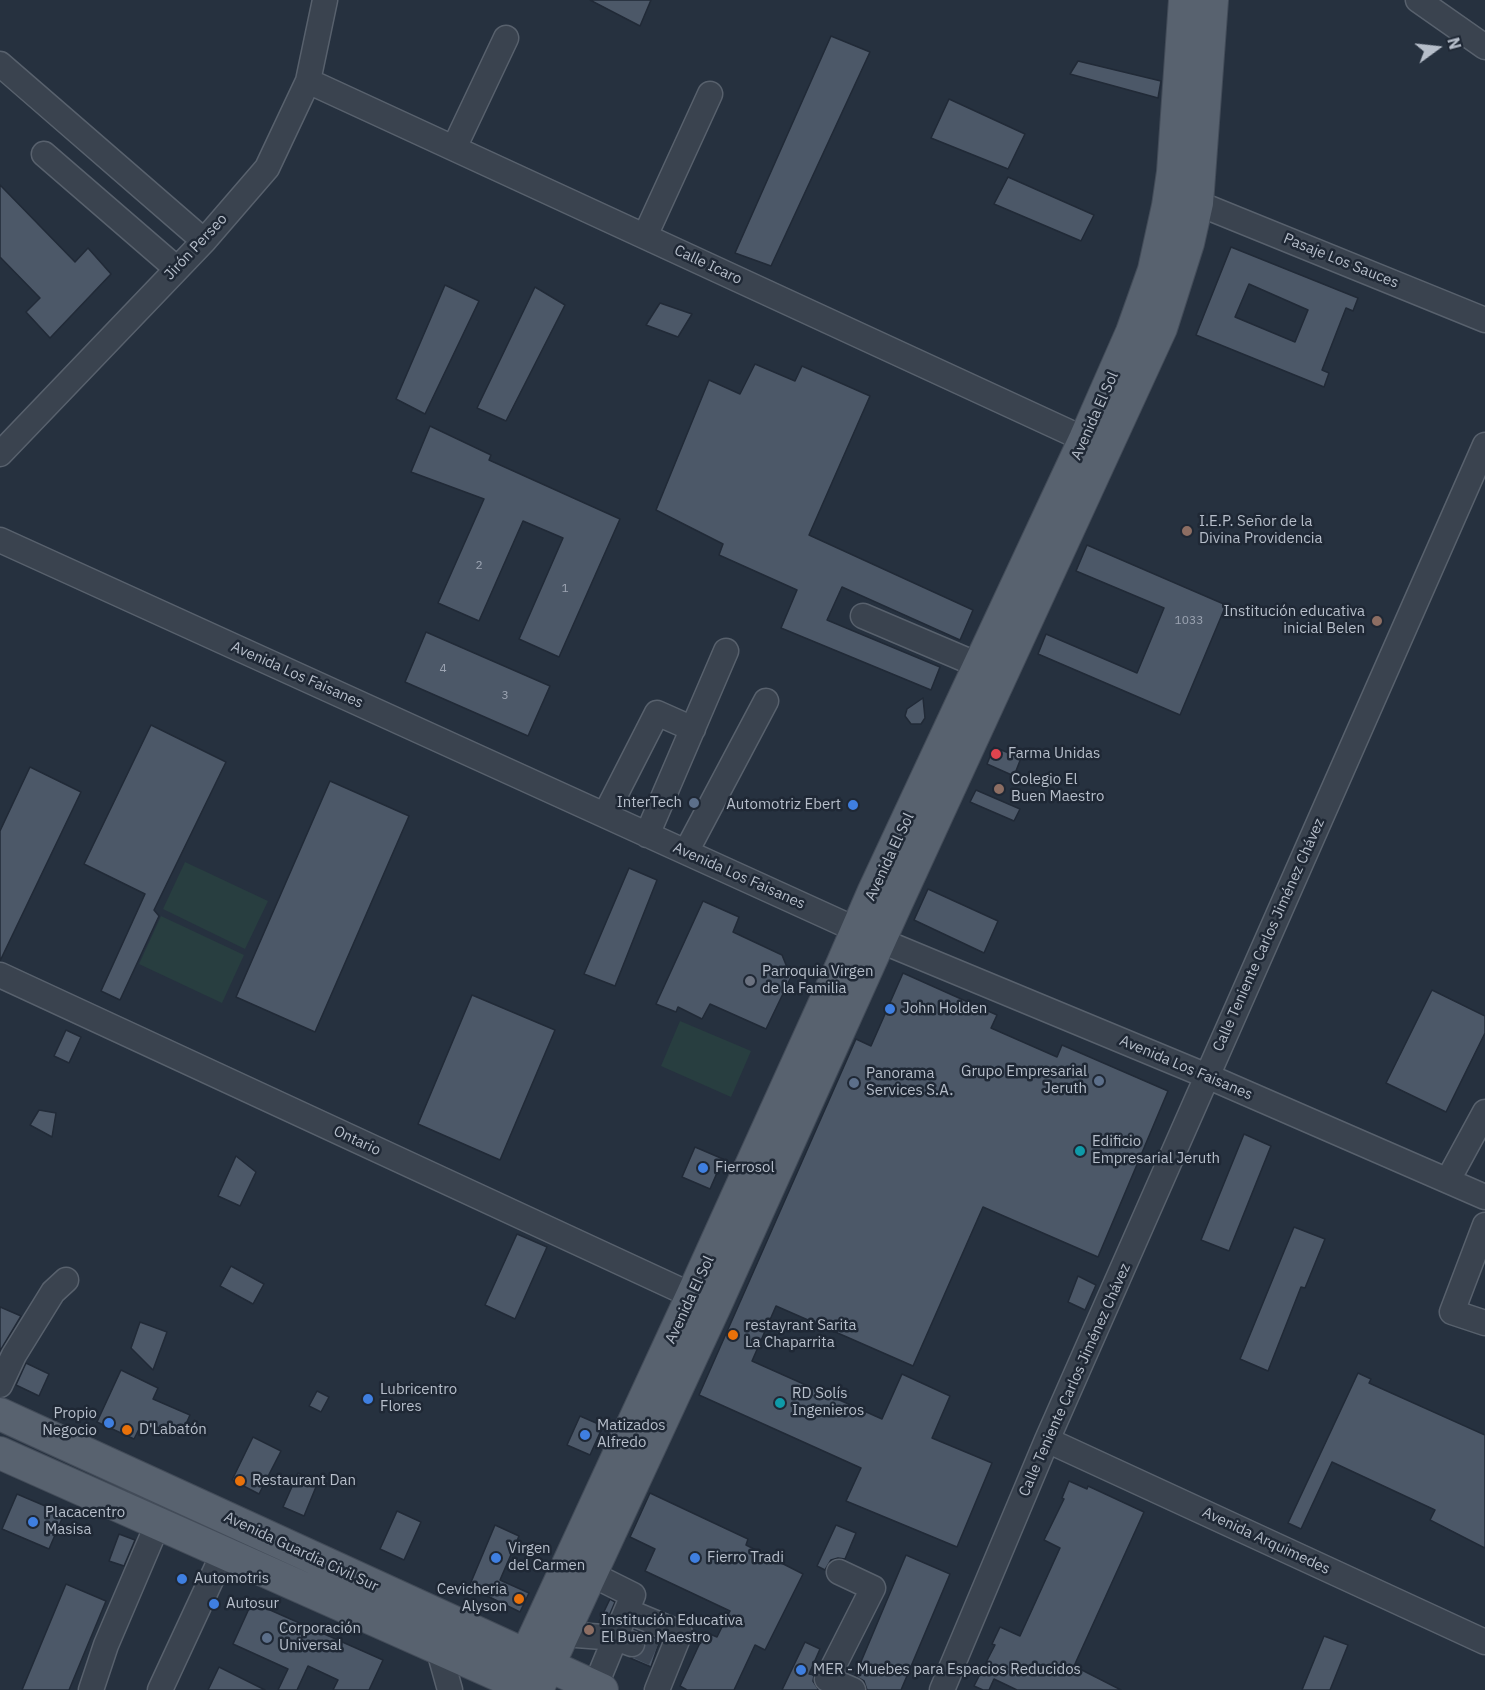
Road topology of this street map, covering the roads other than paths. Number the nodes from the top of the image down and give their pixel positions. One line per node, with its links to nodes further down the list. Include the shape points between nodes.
1 (325, 0): 8 (street, Jirón Perseo)
2 (1185, 0): 17 (main road, Avenida El Sol, via 1173,172 1161,240)
3 (1212, 0): 12 (main road, Avenida El Sol)
4 (1418, 0): 6 (street)
5 (506, 38): 10 (street)
6 (1485, 47)
7 (0, 64): 14 (street)
8 (308, 81): 10 (street, Calle Icaro); 14 (street, Jirón Perseo, via 267,168)
9 (710, 94): 13 (street)
10 (454, 148): 13 (street, Calle Icaro)
11 (44, 154): 15 (street)
12 (1197, 203): 16 (street, Pasaje Los Sauces); 17 (main road, Avenida El Sol, via 1161,328)
13 (645, 236): 17 (street, Calle Icaro)
14 (204, 241): 15 (street, Jirón Perseo)
15 (177, 269): 19 (street, Jirón Perseo)
16 (1485, 320)
17 (1096, 444): 23 (main road, Avenida El Sol); 29 (main road, Avenida El Sol)
18 (1485, 445): 31 (street, Calle Teniente Carlos Jiménez Chávez)
19 (0, 454)
20 (0, 540): 26 (street, Avenida Los Faisanes)
21 (863, 616): 23 (street)
22 (726, 651): 25 (street)
23 (978, 665): 29 (main road, Avenida El Sol)
24 (766, 701): 28 (street)
25 (693, 729): 26 (street, via 657,713); 27 (street)
26 (605, 815): 27 (street, Avenida Los Faisanes)
27 (647, 835): 28 (street, Avenida Los Faisanes)
28 (686, 852): 29 (street, Avenida Los Faisanes)
29 (868, 935): 31 (street, Avenida Los Faisanes); 37 (main road, Avenida El Sol)
30 (0, 975): 37 (street, Ontario)
31 (1207, 1076): 33 (street, Avenida Los Faisanes); 41 (street, Calle Teniente Carlos Jiménez Chávez)
32 (1485, 1112): 33 (street)
33 (1448, 1180): 34 (street, Avenida Los Faisanes)
34 (1485, 1197)
35 (1485, 1225): 38 (street, via 1452,1312)
36 (66, 1280): 39 (street, via 53,1292)
37 (703, 1301): 45 (main road, Avenida El Sol)
38 (1485, 1323)
39 (0, 1385)
40 (0, 1414): 52 (main road, Avenida Guardia Civil Sur)
41 (1047, 1440): 50 (street, Avenida Arquimedes); 59 (street, Calle Teniente Carlos Jiménez Chávez)
42 (0, 1453): 43 (main road, Avenida Guardia Civil Sur)
43 (158, 1523): 44 (main road, Avenida Guardia Civil Sur); 54 (street, via 106,1645)
44 (224, 1552): 51 (main road, Avenida Guardia Civil Sur); 55 (street)
45 (589, 1558): 47 (street, via 633,1595); 48 (main road, Avenida El Sol); 52 (main road, Avenida El Sol)
46 (839, 1572): 58 (street, via 873,1588 827,1679)
47 (627, 1611): 49 (street); 57 (street, via 680,1633 666,1659)
48 (563, 1634): 49 (street); 52 (main road, Avenida El Sol)
49 (624, 1641): 53 (street)
50 (1485, 1642)
51 (438, 1647): 52 (main road, Avenida Guardia Civil Sur); 56 (street)
52 (528, 1678): 53 (main road, Avenida Guardia Civil Sur)
53 (599, 1688)
54 (92, 1690)
55 (160, 1690)
56 (450, 1690)
57 (657, 1690)
58 (853, 1690)
59 (942, 1690)

